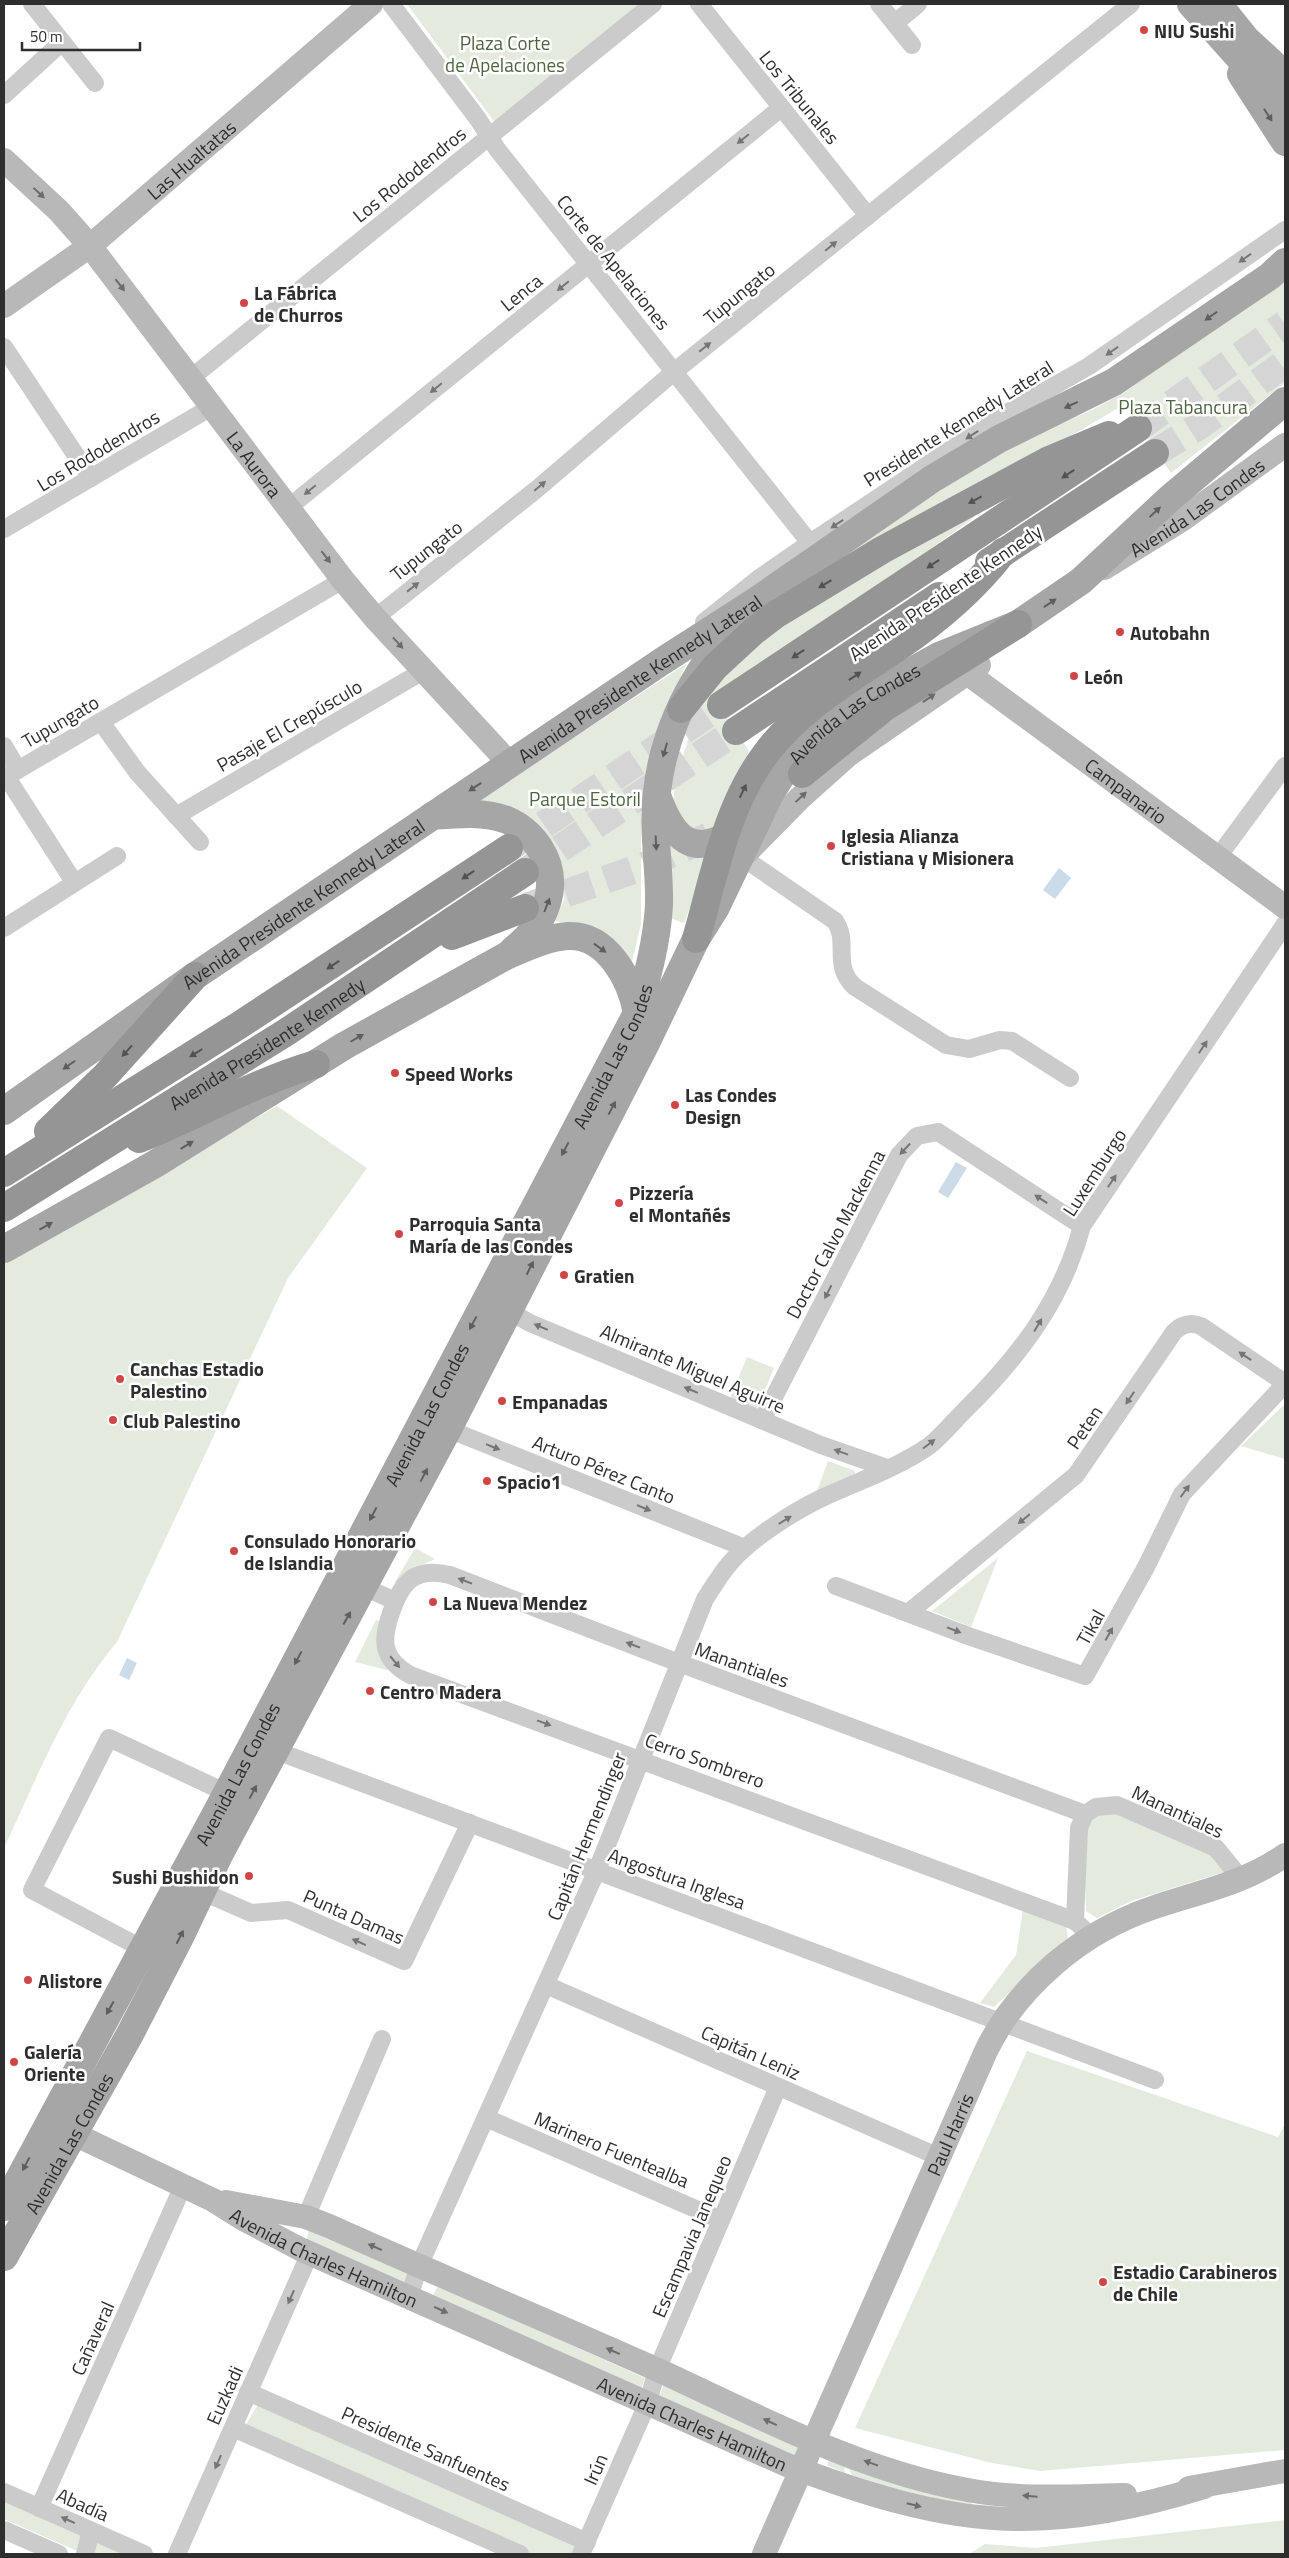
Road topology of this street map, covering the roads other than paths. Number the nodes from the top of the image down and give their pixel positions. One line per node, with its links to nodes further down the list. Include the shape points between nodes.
1 (32, 4): 12 (street)
2 (371, 4): 25 (street, Las Hualtatas)
3 (391, 4): 20 (street, Corte de Apelaciones)
4 (653, 4): 20 (street, Los Rododendros)
5 (699, 4): 19 (street, Los Tribunales)
6 (879, 4): 11 (street)
7 (918, 4): 11 (street)
8 (1131, 4): 23 (street, Tupungato)
9 (1191, 4): 13 (main road)
10 (1218, 4): 15 (main road, via 1246,39)
11 (895, 23): 14 (street)
12 (62, 42): 16 (street); 17 (street)
13 (1225, 44): 18 (main road); 21 (main road, one-way to 21)
14 (912, 45)
15 (1281, 66)
16 (95, 83)
17 (4, 95)
18 (1285, 101)
19 (781, 108): 23 (street, Los Tribunales); 27 (street, Lenca, one-way to 27)
20 (489, 137): 27 (street, Corte de Apelaciones); 31 (street, Los Rododendros)
21 (1285, 142)
22 (4, 160): 25 (street, La Aurora, one-way to 25, via 59,211)
23 (868, 216): 30 (street, Tupungato, one-way to 23)
24 (1285, 230): 41 (street, Presidente Kennedy Lateral, one-way to 41, via 1089,366 998,418)
25 (90, 246): 28 (street, Las Hualtatas); 31 (street, La Aurora, one-way to 31)
26 (1285, 262): 45 (main road, Avenida Presidente Kennedy Lateral, one-way to 45, via 1270,276 1114,382 1006,435 954,465)
27 (589, 265): 30 (street, Corte de Apelaciones); 39 (street, Lenca, one-way to 39)
28 (4, 306)
29 (4, 347): 38 (street)
30 (675, 371): 41 (street, Corte de Apelaciones); 46 (street, Tupungato, one-way to 30, via 537,489)
31 (191, 378): 33 (street, La Aurora)
32 (1285, 401): 44 (main road, Avenida Las Condes, one-way to 32, via 1169,499)
33 (213, 406): 38 (street, Los Rododendros); 39 (street, La Aurora)
34 (1138, 428): 51 (highway, Avenida Presidente Kennedy, one-way to 51)
35 (1109, 435): 52 (highway, one-way to 52, via 1047,461 882,550 798,600 734,648)
36 (1285, 445): 44 (street, Avenida Las Condes, via 1183,519)
37 (1155, 453): 42 (highway, Avenida Presidente Kennedy)
38 (91, 478): 40 (street, Los Rododendros)
39 (288, 508): 43 (street, La Aurora, one-way to 43)
40 (4, 529)
41 (810, 543): 48 (street, Presidente Kennedy Lateral, via 731,599)
42 (1004, 552): 54 (highway, Avenida Presidente Kennedy); 64 (highway, one-way to 42, via 739,801 756,768 790,725 820,700 947,611)
43 (343, 580): 46 (street, La Aurora); 53 (street, Tupungato)
44 (1081, 582): 47 (main road, Avenida Las Condes, one-way to 44)
45 (756, 601): 48 (main road, Avenida Presidente Kennedy Lateral); 52 (main road, Avenida Las Condes, via 713,652)
46 (375, 618): 49 (street, La Aurora, one-way to 49)
47 (1018, 624): 50 (street, Avenida Las Condes, via 998,649); 58 (highway, via 885,707); 64 (main road, Avenida Las Condes, via 939,656 845,710 800,749 770,796 748,819)
48 (661, 662): 56 (main road, Avenida Presidente Kennedy Lateral)
49 (423, 671): 56 (street, La Aurora); 61 (street, Pasaje El Crepúsculo)
50 (967, 673): 64 (street, Avenida Las Condes, one-way to 50, via 800,798 848,755); 67 (street, Campanario)
51 (721, 705)
52 (681, 709): 60 (main road, Avenida Las Condes, one-way to 60, via 664,755)
53 (100, 722): 59 (street, Tupungato); 61 (street, via 137,772)
54 (736, 731)
55 (4, 746): 59 (street)
56 (510, 764): 62 (main road, Avenida Presidente Kennedy Lateral, one-way to 62)
57 (1285, 766): 67 (street)
58 (802, 774)
59 (9, 775): 69 (street)
60 (656, 794): 64 (main road, Avenida Las Condes, via 672,827 687,842); 78 (main road, Avenida Las Condes, one-way to 78, via 657,929)
61 (176, 816): 63 (street)
62 (431, 816): 75 (main road, one-way to 62, via 532,930 549,902 551,882 541,851 523,829 500,818 472,814); 77 (main road, Avenida Presidente Kennedy Lateral)
63 (200, 842)
64 (734, 846): 74 (highway); 80 (street, via 835,921 840,930 842,968 855,987 946,1044 969,1048 1012,1040)
65 (508, 848): 83 (highway, Avenida Presidente Kennedy, one-way to 83, via 238,1026)
66 (116, 856): 69 (street)
67 (1218, 857): 70 (street, Campanario)
68 (525, 872): 76 (highway, Avenida Presidente Kennedy)
69 (74, 882): 73 (street)
70 (1285, 906)
71 (525, 908): 76 (highway)
72 (1285, 924): 85 (street, Luxemburgo, one-way to 72)
73 (4, 928)
74 (696, 940): 87 (main road, Avenida Las Condes, one-way to 74, via 651,1034)
75 (506, 956): 78 (main road, one-way to 78, via 560,936 586,939 604,950 617,964 629,986); 79 (main road, one-way to 75)
76 (386, 965): 82 (highway, Avenida Presidente Kennedy, via 285,1033)
77 (195, 976): 81 (main road, Avenida Presidente Kennedy Lateral, one-way to 81); 83 (highway, one-way to 83, via 105,1076)
78 (637, 1012): 87 (main road, Avenida Las Condes, one-way to 87)
79 (316, 1064): 82 (highway, via 262,1082 167,1128); 86 (main road, one-way to 79, via 156,1164)
80 (1070, 1078)
81 (4, 1111)
82 (81, 1160): 84 (highway, Avenida Presidente Kennedy)
83 (9, 1170)
84 (4, 1208)
85 (1082, 1226): 89 (street, Doctor Calvo Mackenna, one-way to 89, via 938,1132 917,1136 899,1155); 91 (street, Luxemburgo, one-way to 85, via 929,1445 985,1391 1037,1328 1073,1258)
86 (4, 1249)
87 (497, 1305): 89 (street, Almirante Miguel Aguirre, one-way to 87); 90 (main road, Avenida Las Condes); 98 (main road, Avenida Las Condes, one-way to 98)
88 (1285, 1384): 96 (street, Peten, one-way to 96, via 1201,1326 1191,1323 1182,1326 1174,1332 1076,1475); 96 (street, Tikal, one-way to 88, via 1085,1676 1146,1567 1182,1494)
89 (762, 1420): 91 (street, Almirante Miguel Aguirre, one-way to 89)
90 (448, 1429): 92 (street, Arturo Pérez Canto, one-way to 92); 94 (main road, Avenida Las Condes, one-way to 90)
91 (887, 1468): 92 (street, Capitán Hermendinger, one-way to 91, via 823,1497)
92 (745, 1548): 97 (street, Capitán Hermendinger, via 731,1561 705,1599)
93 (836, 1586): 96 (street, Tikal)
94 (364, 1587): 95 (street); 98 (main road, Avenida Las Condes, one-way to 94)
95 (395, 1601): 97 (street, Manantiales, one-way to 95, via 443,1573 425,1574 408,1581 401,1587); 99 (street, Cerro Sombrero, one-way to 99, via 384,1640 389,1657 402,1670)
96 (908, 1613)
97 (679, 1663): 99 (street, Capitán Hermendinger); 101 (street, Manantiales)
98 (264, 1746): 100 (main road, Avenida Las Condes); 102 (street, Angostura Inglesa); 106 (main road, Avenida Las Condes, one-way to 98)
99 (641, 1759): 104 (street, Capitán Hermendinger); 107 (street, Cerro Sombrero)
100 (227, 1793): 109 (main road, Avenida Las Condes); 109 (street, via 109,1738 32,1890)
101 (1085, 1814): 105 (street, Manantiales, via 1096,1807 1117,1805 1216,1848); 107 (street, via 1079,1828)
102 (470, 1823): 104 (street, Angostura Inglesa); 106 (street, Punta Damas, one-way to 106, via 404,1961 288,1910 251,1913)
103 (1285, 1855): 105 (street, Paul Harris)
104 (597, 1870): 110 (street, Capitán Hermendinger); 111 (street, Angostura Inglesa)
105 (1242, 1880): 108 (street, Paul Harris, via 1149,1909)
106 (202, 1891): 117 (main road, Avenida Las Condes, one-way to 106)
107 (1075, 1921): 108 (street, Cerro Sombrero)
108 (1092, 1937): 111 (street, Paul Harris, via 1052,1967)
109 (143, 1949): 116 (main road, Avenida Las Condes, one-way to 116)
110 (546, 1985): 114 (street, Capitán Leniz); 115 (street, Capitán Hermendinger)
111 (1002, 2022): 113 (street, Angostura Inglesa); 118 (street, Paul Harris)
112 (382, 2039): 122 (street)
113 (1156, 2080)
114 (778, 2087): 118 (street, Capitán Leniz); 123 (street, Escampavia Janequeo)
115 (486, 2118): 123 (street, Marinero Fuentealba); 126 (street, Capitán Hermendinger)
116 (49, 2122): 117 (street, Avenida Charles Hamilton); 121 (main road, Avenida Las Condes, one-way to 121)
117 (75, 2135): 119 (street, Avenida Charles Hamilton); 125 (main road, Avenida Las Condes)
118 (939, 2157): 132 (street, Paul Harris)
119 (183, 2186): 120 (street, Avenida Charles Hamilton); 137 (street, Cañaveral)
120 (213, 2200): 122 (street, Avenida Charles Hamilton); 124 (street, Avenida Charles Hamilton)
121 (4, 2207)
122 (306, 2217): 124 (street, via 298,2234); 126 (street, Avenida Charles Hamilton, one-way to 122)
123 (721, 2220): 128 (street, Escampavia Janequeo)
124 (305, 2251): 127 (street, Avenida Charles Hamilton); 129 (street, Euzkadi, one-way to 129)
125 (4, 2257)
126 (419, 2266): 127 (street, Capitán Hermendinger); 128 (street, Avenida Charles Hamilton, one-way to 126)
127 (410, 2296): 130 (street, Avenida Charles Hamilton, one-way to 130)
128 (657, 2370): 130 (street, Escampavia Janequeo); 132 (street, Avenida Charles Hamilton, one-way to 128)
129 (248, 2392): 131 (street, Euzkadi); 140 (street, Presidente Sanfuentes)
130 (648, 2402): 133 (street, Avenida Charles Hamilton); 140 (street, Irún)
131 (233, 2428): 144 (street, Euzkadi, one-way to 144); 145 (street)
132 (815, 2442): 133 (street, Paul Harris); 135 (street, Avenida Charles Hamilton, one-way to 132, via 1126,2495 1044,2497 968,2490 893,2470)
133 (801, 2470): 135 (street, Avenida Charles Hamilton, one-way to 135, via 916,2506 1014,2519 1120,2509); 146 (street, Paul Harris)
134 (1285, 2471): 135 (street, Avenida Charles Hamilton)
135 (1204, 2487)
136 (4, 2492): 137 (street, Abadía)
137 (39, 2508): 139 (street, Abadía, one-way to 137)
138 (4, 2530): 141 (street)
139 (91, 2531): 142 (street); 143 (street, Abadía)
140 (584, 2548)
141 (59, 2554)
142 (85, 2554)
143 (144, 2554)
144 (177, 2554)
145 (520, 2554)
146 (764, 2554)

